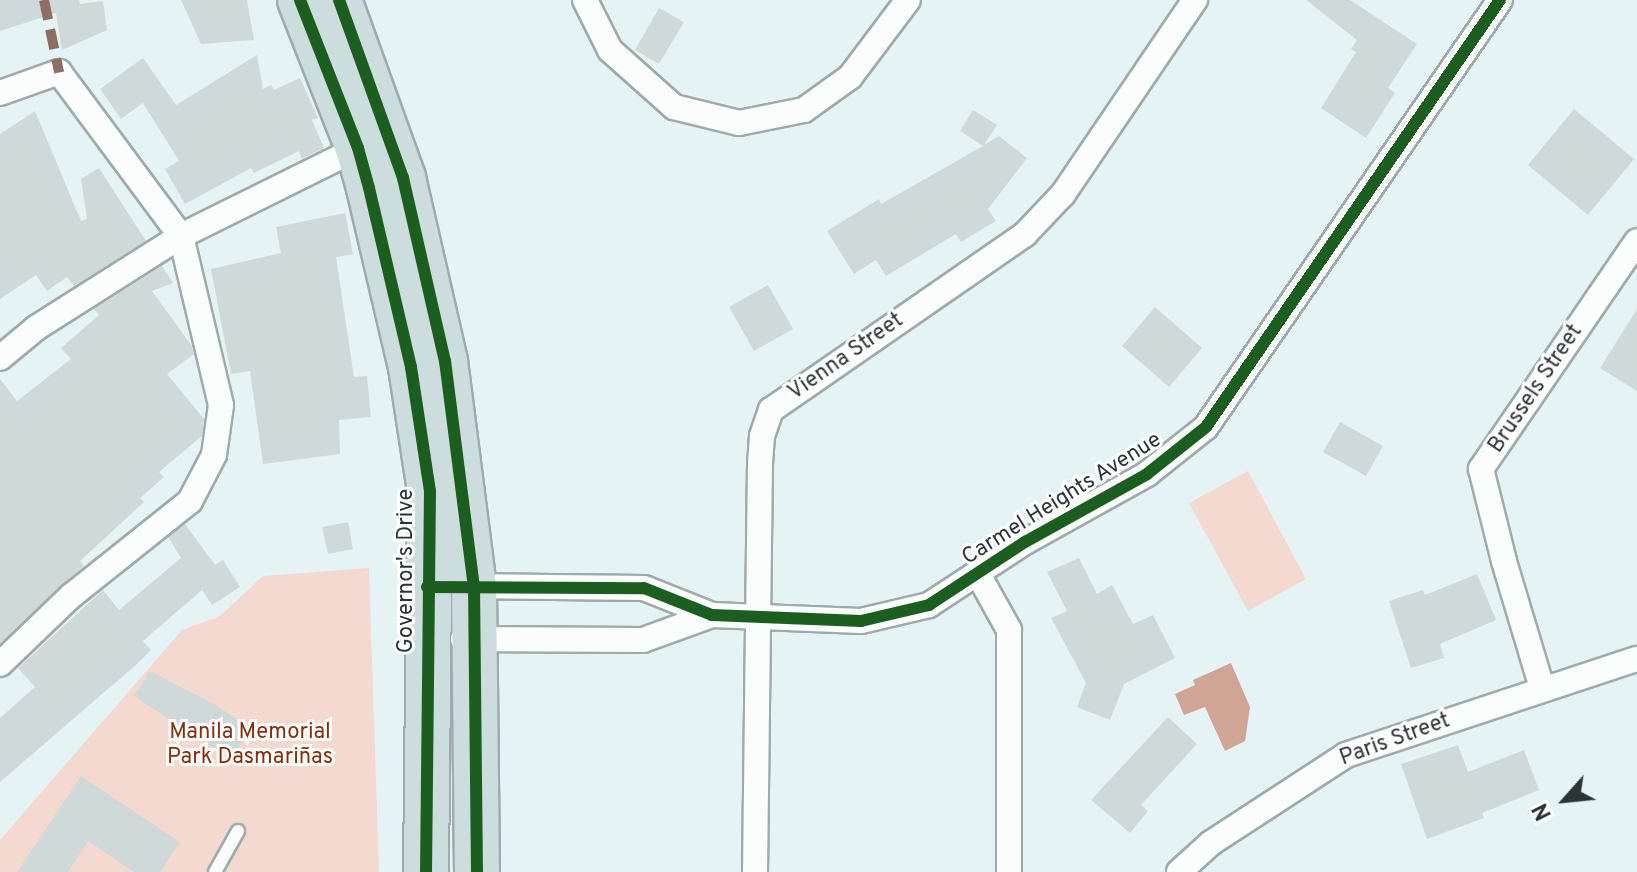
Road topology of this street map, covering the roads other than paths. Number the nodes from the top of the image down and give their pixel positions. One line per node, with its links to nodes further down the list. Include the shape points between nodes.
1 (300, 0): 8 (highway, Governor's Drive)
2 (339, 0): 8 (highway, Governor's Drive)
3 (585, 0): 4 (street, via 610,50 674,107 739,123 804,110 850,77)
4 (908, 0)
5 (1195, 0): 17 (street, Vienna Street, via 1063,194 1025,234 771,410 760,464)
6 (1500, 0): 13 (street, Carmel Heights Avenue, via 1206,427 1147,474 1025,542)
7 (0, 93): 9 (street, via 59,72)
8 (374, 140): 9 (street); 14 (highway, Governor's Drive, via 427,275 445,361); 15 (highway, Governor's Drive, via 430,491)
9 (181, 236): 12 (street, via 36,328); 21 (street, via 221,405 214,455 190,501 71,596)
10 (1637, 241): 11 (street, Brussels Street)
11 (1628, 272): 22 (street, Brussels Street, via 1481,469)
12 (0, 358)
13 (979, 576): 17 (street, Carmel Heights Avenue, via 929,605 901,614 861,621); 28 (street, via 1009,630)
14 (474, 586): 15 (street, Carmel Heights Avenue); 16 (street, Carmel Heights Avenue, via 644,588); 19 (highway, Governor's Drive)
15 (427, 587): 18 (highway, Governor's Drive)
16 (712, 615): 17 (street, Carmel Heights Avenue); 19 (street, Carmel Heights Avenue, via 643,640)
17 (760, 617): 27 (street, Vienna Street)
18 (426, 639): 19 (street, Carmel Heights Avenue); 25 (highway, Governor's Drive)
19 (476, 639): 26 (highway, Governor's Drive)
20 (1637, 659): 22 (street, Paris Street)
21 (0, 664)
22 (1542, 688): 29 (street, Paris Street, via 1346,755 1211,843)
23 (238, 831): 24 (lane)
24 (215, 872)
25 (426, 872)
26 (477, 872)
27 (755, 872)
28 (1009, 872)
29 (1179, 872)

